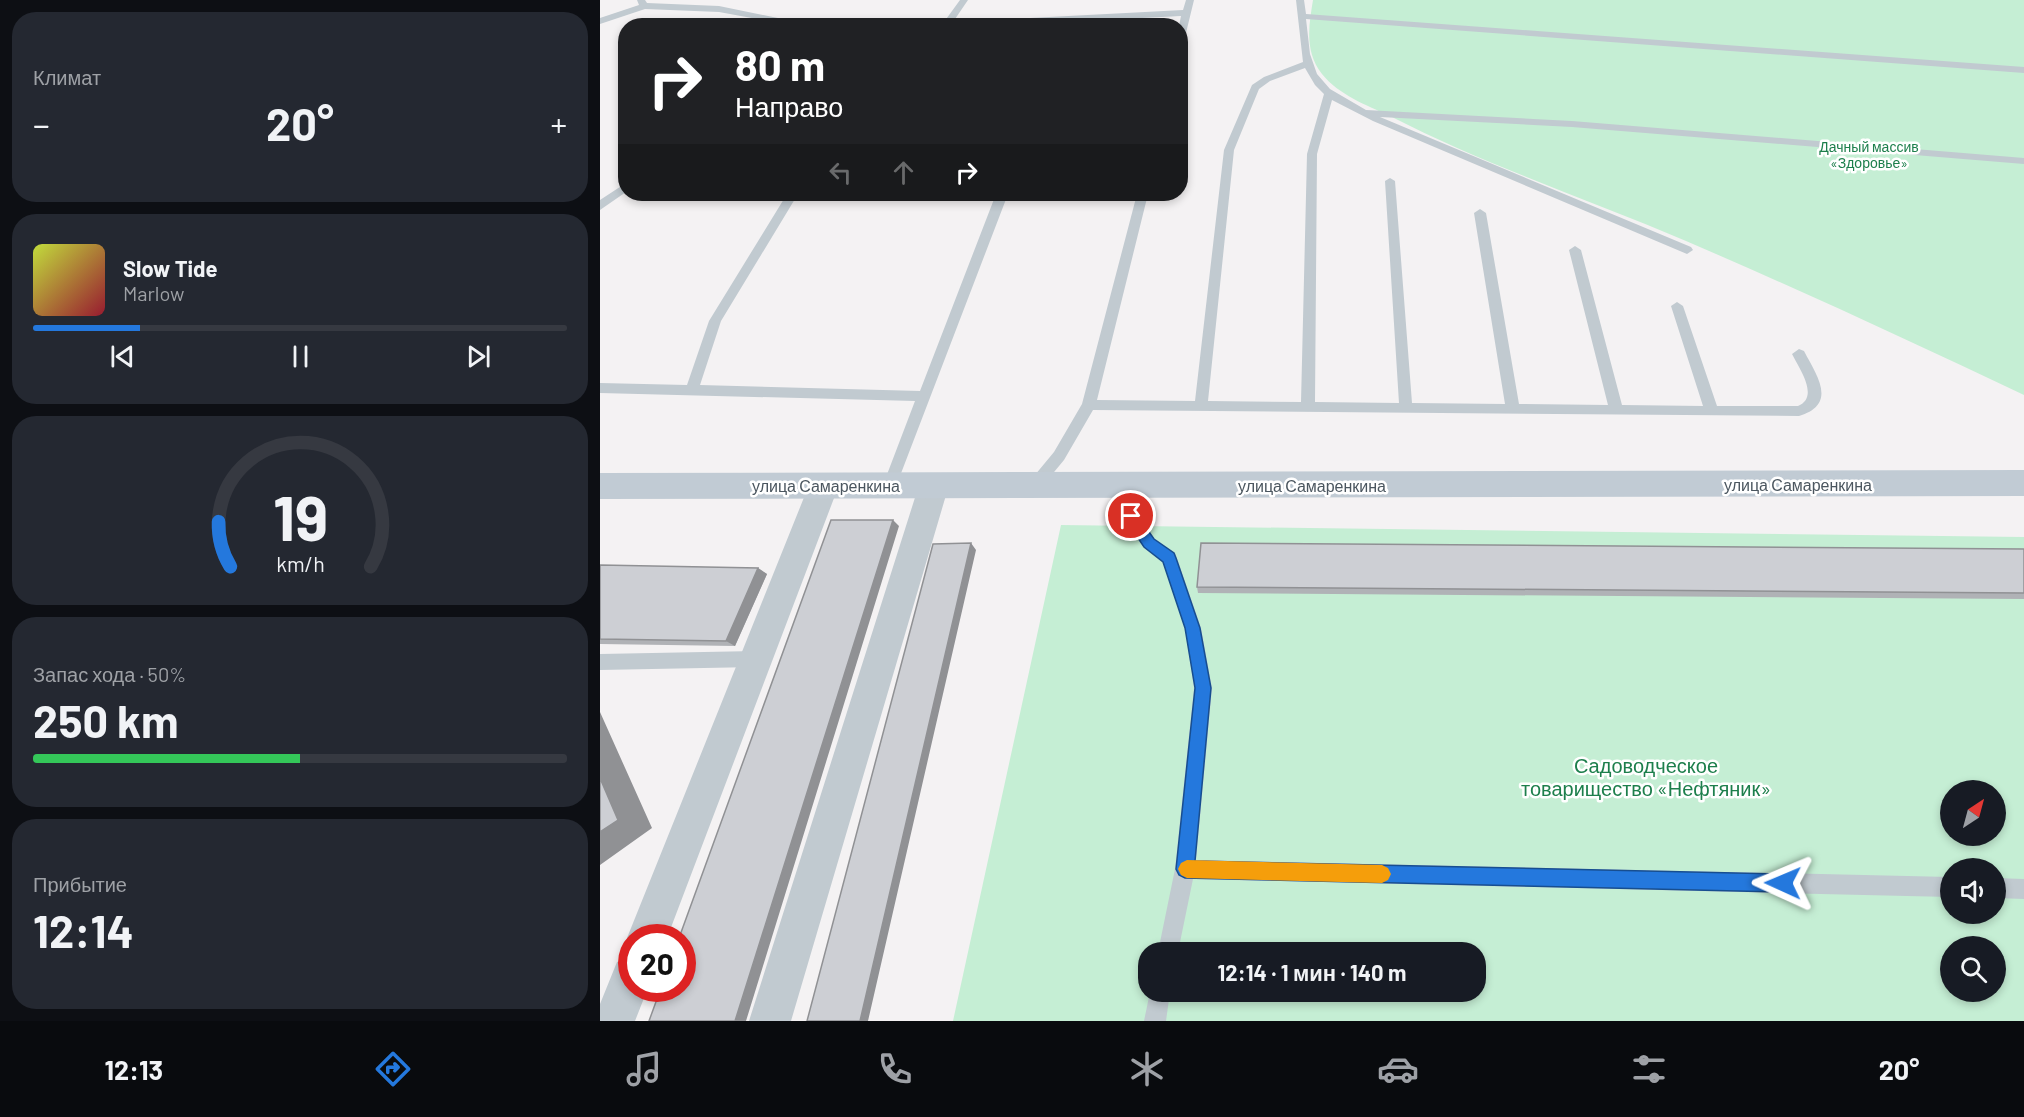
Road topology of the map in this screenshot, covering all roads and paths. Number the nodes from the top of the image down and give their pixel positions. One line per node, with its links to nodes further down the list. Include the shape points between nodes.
1 (734, 0): 6 (lane)
2 (964, 0): 10 (lane)
3 (1190, 0): 7 (lane)
4 (1300, 0): 8 (lane)
5 (643, 3): 6 (lane); 13 (lane)
6 (718, 9): 9 (lane)
7 (1186, 14): 11 (lane); 12 (lane)
8 (1302, 16): 14 (lane); 15 (lane)
9 (768, 18)
10 (951, 18)
11 (1090, 18)
12 (1185, 18)
13 (600, 21)
14 (1306, 64): 16 (lane); 34 (lane, via 1255,87 1229,150)
15 (2024, 70)
16 (1329, 93): 17 (lane); 35 (lane, via 1312,154)
17 (1367, 113): 18 (lane, via 1526,120); 27 (lane)
18 (2024, 161)
19 (1390, 181): 36 (lane)
20 (618, 192): 24 (lane)
21 (788, 201): 31 (lane, via 715,321)
22 (999, 201): 32 (lane)
23 (1140, 201): 33 (lane)
24 (600, 206)
25 (1480, 213): 37 (lane)
26 (1575, 250): 38 (lane)
27 (1687, 250)
28 (1677, 306): 39 (lane)
29 (1799, 354): 39 (lane, via 1816,394 1810,408)
30 (600, 388): 31 (lane)
31 (692, 390): 32 (lane)
32 (924, 396): 42 (lane)
33 (1089, 405): 34 (lane); 44 (lane, via 1059,456)
34 (1201, 406): 35 (lane)
35 (1308, 407): 36 (lane)
36 (1406, 408): 37 (lane)
37 (1513, 409): 38 (lane)
38 (1616, 410): 39 (lane)
39 (1712, 411)
40 (2024, 483): 45 (main road, улица Самаренкина)
41 (824, 485): 42 (main road, улица Самаренкина); 46 (main road, улица Самаренкина); 47 (street)
42 (890, 485): 43 (main road, улица Самаренкина)
43 (934, 485): 44 (main road, улица Самаренкина); 58 (street)
44 (1035, 485): 45 (main road, улица Самаренкина)
45 (1135, 485): 49 (lane, via 1131,516 1149,543 1168,558 1193,628 1203,688)
46 (600, 486)
47 (756, 659): 48 (lane); 53 (street)
48 (600, 662)
49 (1185, 869): 50 (lane); 54 (lane)
50 (1940, 887)
51 (2006, 888): 52 (lane)
52 (2024, 889)
53 (652, 924)
54 (1170, 942)
55 (622, 1002): 57 (street)
56 (1159, 1002): 59 (lane)
57 (614, 1021)
58 (770, 1021)
59 (1155, 1021)

